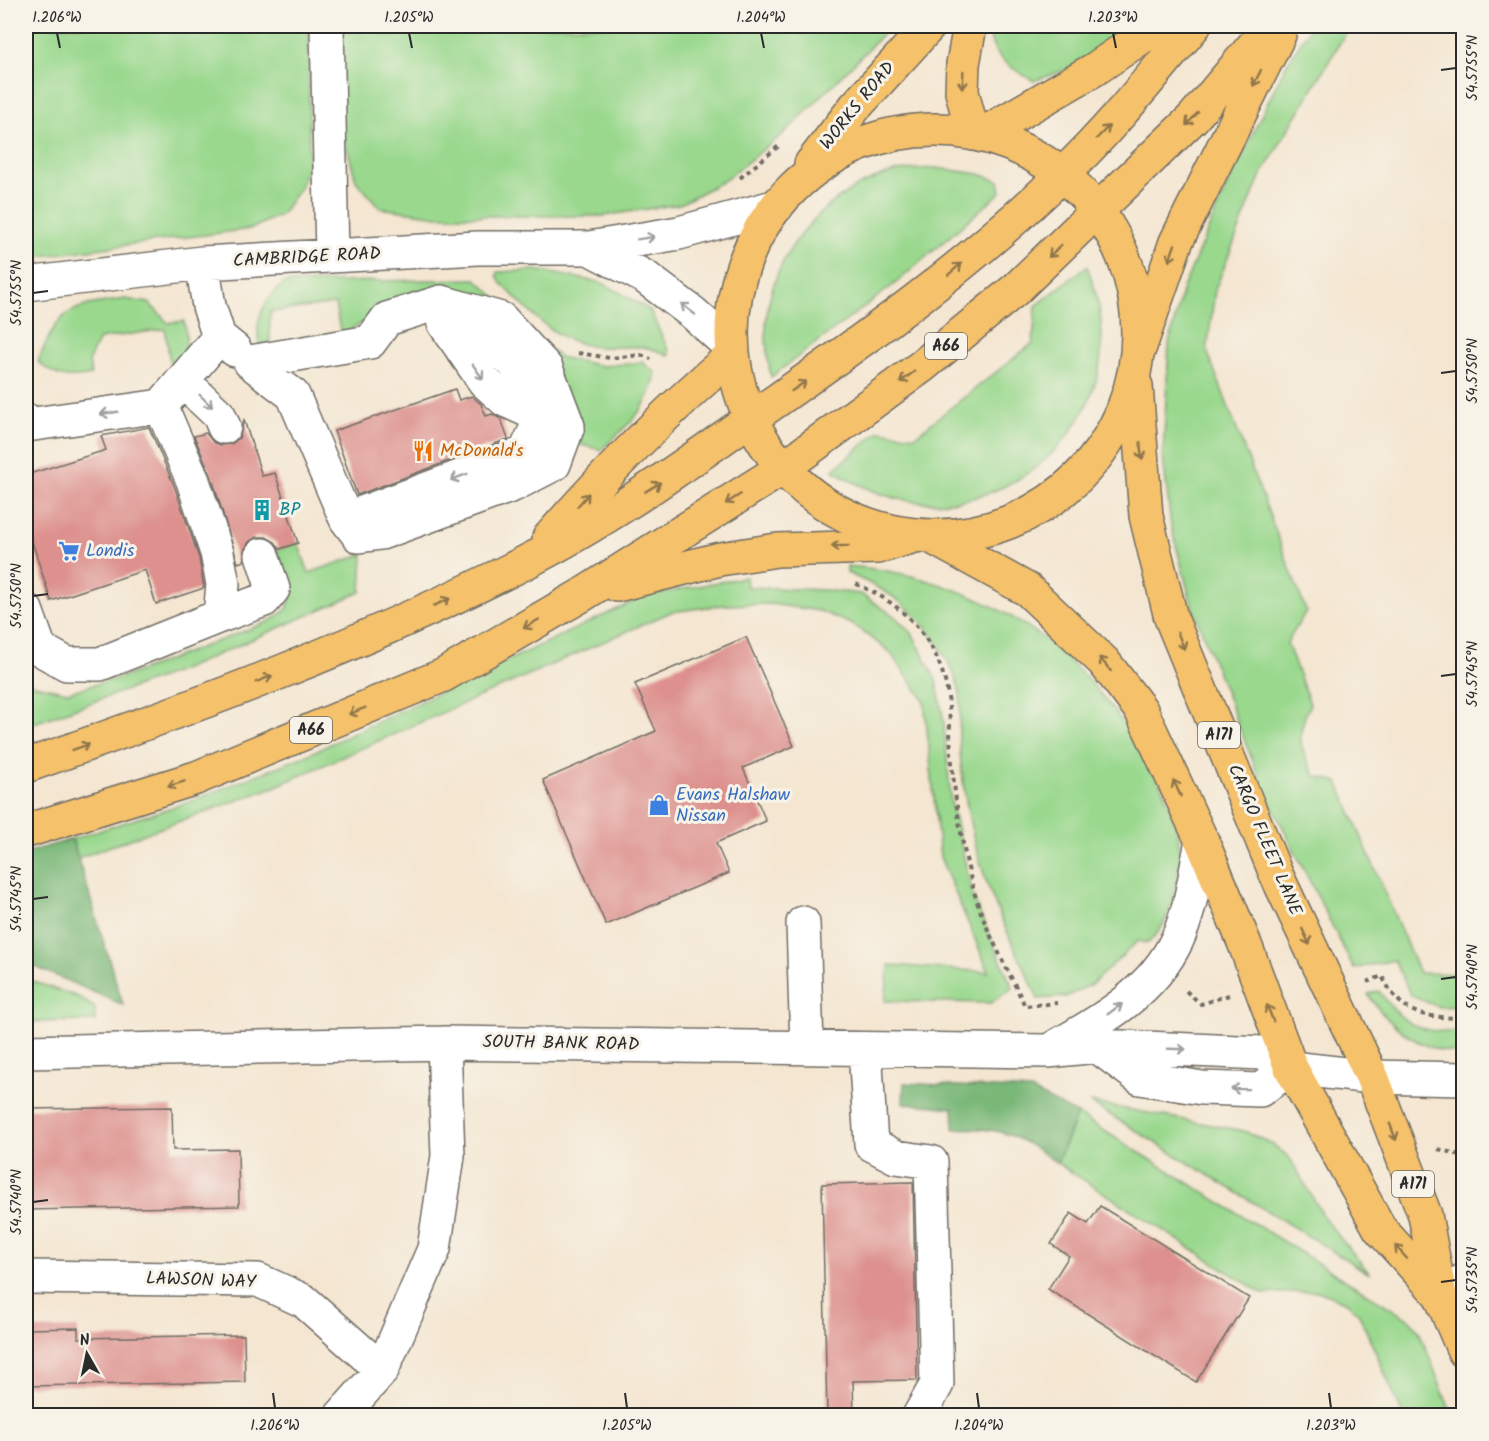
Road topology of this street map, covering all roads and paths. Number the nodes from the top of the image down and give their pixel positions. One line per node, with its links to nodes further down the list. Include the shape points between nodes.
1 (327, 26): 13 (street)
2 (929, 26): 10 (main road, WORKS ROAD, via 855,107)
3 (970, 26): 8 (main road, one-way to 8, via 962,92)
4 (1158, 26): 8 (main road, via 1077,80)
5 (1194, 26): 9 (main road, one-way to 5)
6 (1270, 26): 11 (main road, A66, one-way to 11, via 1193,118)
7 (1283, 26): 20 (main road, one-way to 20, via 1176,242)
8 (977, 134): 9 (main road, via 1019,148); 10 (main road, via 919,131 876,139 817,168)
9 (1063, 175): 11 (main road); 23 (main road, one-way to 9, via 850,352 937,284)
10 (784, 198): 12 (street, CAMBRIDGE ROAD, one-way to 10, via 679,233); 18 (main road, via 759,231 746,258 732,318)
11 (1097, 210): 20 (main road, via 1114,236 1132,282 1138,321); 26 (main road, A66, one-way to 26, via 1016,289 921,367)
12 (589, 248): 13 (street, CAMBRIDGE ROAD, via 478,248); 18 (street, CAMBRIDGE ROAD, one-way to 12, via 693,313 645,277)
13 (332, 256): 14 (street, CAMBRIDGE ROAD)
14 (202, 263): 15 (street, CAMBRIDGE ROAD); 16 (street)
15 (26, 284)
16 (219, 337): 19 (street); 21 (street)
17 (370, 342): 19 (street); 27 (street, one-way to 27, via 451,322 478,330 513,362 537,395 538,425 525,453); 27 (street, via 387,319 441,302 501,319 546,368 568,426 554,464 513,485 381,533 359,536)
18 (732, 351): 23 (main road, via 739,388); 30 (main road, one-way to 18, via 609,470)
19 (250, 362): 27 (street, via 293,395)
20 (1136, 362): 28 (main road, via 1125,406 1109,438 1088,467 1062,491 1033,511 1000,526 965,534); 50 (main road, CARGO FLEET LANE / A171, one-way to 50, via 1146,516 1171,618 1276,874)
21 (183, 381): 22 (street); 25 (street, one-way to 25, via 213,407)
22 (161, 406): 24 (street, one-way to 24); 34 (street, via 217,553 223,584)
23 (751, 419): 26 (main road); 30 (main road, one-way to 23, via 684,468)
24 (26, 424)
25 (224, 427)
26 (783, 468): 28 (main road, via 811,494 844,515 880,529); 32 (main road, A66, one-way to 32)
27 (346, 519)
28 (924, 536): 32 (main road, A66, one-way to 32, via 878,547 777,550 720,559); 37 (main road, CARGO FLEET LANE / A171, one-way to 28, via 1141,710 1104,662 1028,590)
29 (262, 555): 34 (street, via 273,589 264,600)
30 (531, 560): 35 (main road, one-way to 30, via 212,701 371,635)
31 (852, 582): 42 (path, via 898,607 932,646 947,691 951,762 976,900 1025,1006)
32 (582, 595): 36 (main road, A66, one-way to 36, via 444,675 196,778)
33 (26, 610): 34 (street, via 40,649 67,664 100,664)
34 (220, 616)
35 (26, 766)
36 (26, 831)
37 (1202, 841): 47 (street, one-way to 37, via 1142,990 1160,970 1186,915); 49 (main road, CARGO FLEET LANE / A171, one-way to 37)
38 (803, 923): 45 (street)
39 (1363, 984): 43 (path, via 1382,976 1392,997 1412,1012)
40 (1183, 989): 41 (path, via 1201,1004)
41 (1240, 992)
42 (1066, 1003)
43 (1464, 1018)
44 (444, 1043): 45 (street, SOUTH BANK ROAD); 48 (street, SOUTH BANK ROAD); 57 (street, via 448,1156 434,1249)
45 (807, 1047): 46 (street, SOUTH BANK ROAD)
46 (865, 1049): 47 (street, SOUTH BANK ROAD); 59 (street, via 871,1144 896,1157 931,1162 937,1384)
47 (1048, 1051): 49 (street, SOUTH BANK ROAD, via 1097,1046 1263,1053)
48 (26, 1052)
49 (1291, 1068): 50 (street, SOUTH BANK ROAD); 55 (main road, CARGO FLEET LANE / A171, one-way to 49, via 1380,1229)
50 (1372, 1077): 51 (street, SOUTH BANK ROAD); 55 (main road, CARGO FLEET LANE / A171, one-way to 55, via 1425,1215)
51 (1464, 1079)
52 (1428, 1146): 53 (path)
53 (1464, 1156)
54 (26, 1277): 57 (street, LAWSON WAY, via 258,1280 304,1301)
55 (1451, 1298): 56 (main road, CARGO FLEET LANE / A171)
56 (1464, 1351)
57 (382, 1370): 58 (street)
58 (342, 1416)
59 (919, 1416)

